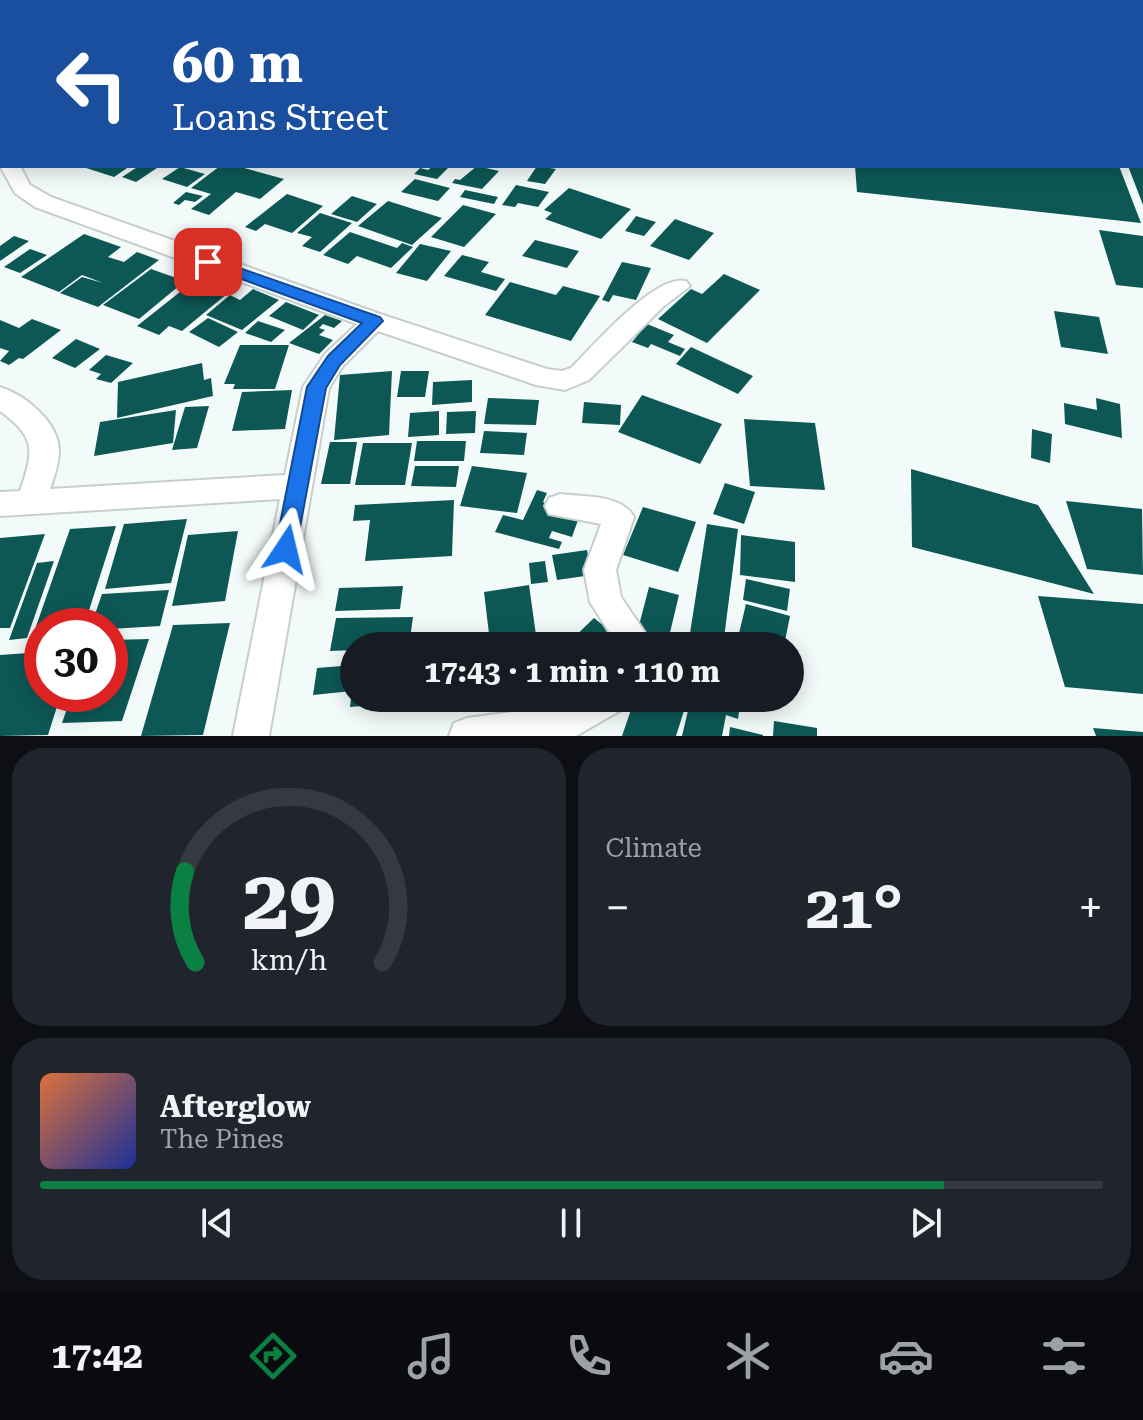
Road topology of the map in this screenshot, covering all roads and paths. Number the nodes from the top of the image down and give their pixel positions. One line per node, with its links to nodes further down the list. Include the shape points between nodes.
1 (11, 168): 3 (street, via 22,189 43,202)
2 (678, 286): 3 (street, via 655,301 580,374 565,381)
3 (374, 321): 5 (street, via 320,378)
4 (0, 397): 6 (street, via 33,420 44,436 47,458)
5 (297, 486): 6 (street); 11 (street)
6 (31, 502): 7 (street)
7 (0, 504)
8 (560, 506): 9 (street, via 619,517 600,570 606,602)
9 (627, 632)
10 (585, 712): 12 (street, via 568,722)
11 (251, 736)
12 (467, 736)

